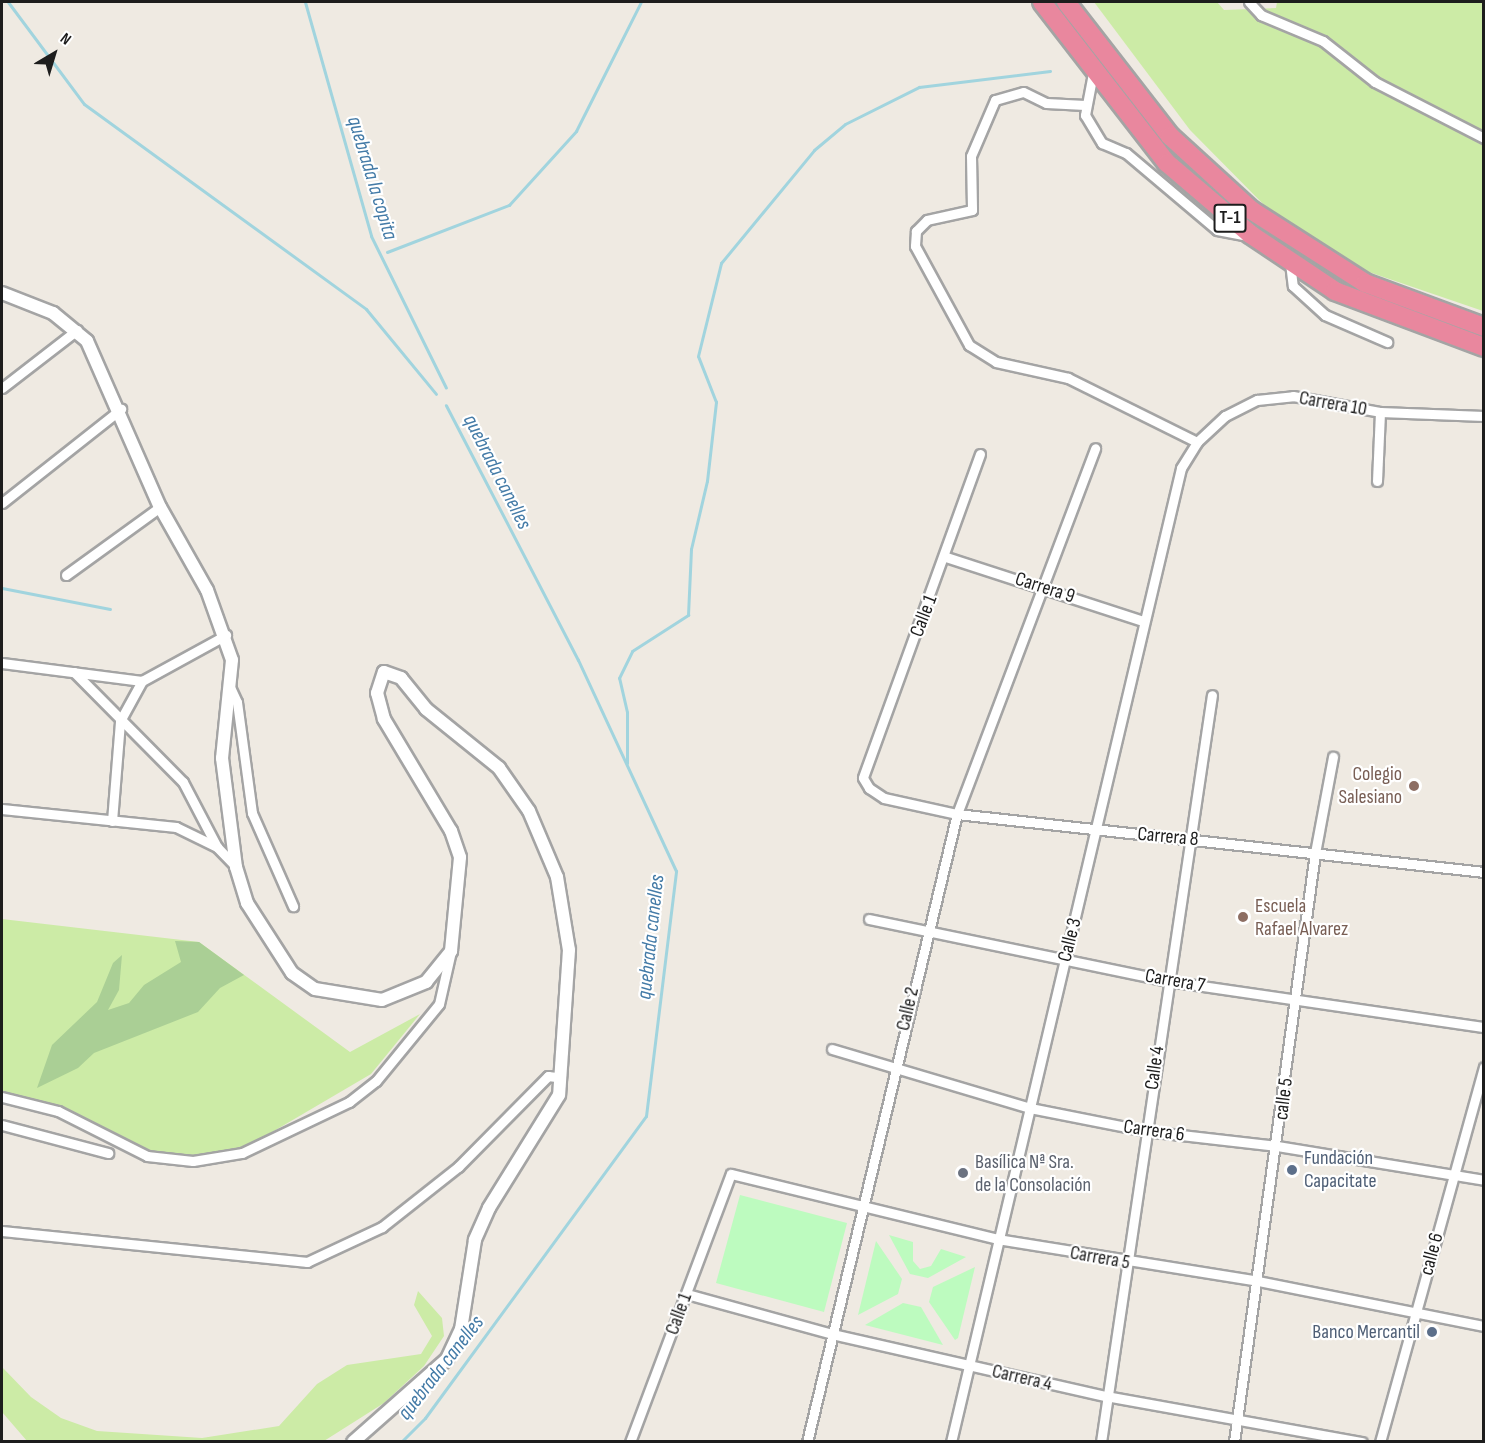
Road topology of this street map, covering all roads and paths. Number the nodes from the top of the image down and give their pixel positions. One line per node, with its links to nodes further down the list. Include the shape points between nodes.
1 (1042, 2): 4 (highway, T-1)
2 (1066, 2): 10 (highway, T-1, via 1170,136 1251,210 1365,284)
3 (1249, 2): 6 (street, via 1261,15 1323,41 1375,82)
4 (1093, 73): 5 (street); 7 (highway, T-1, via 1167,163)
5 (1085, 105): 7 (street, via 1089,127 1102,143 1126,153 1217,230); 18 (street, via 1046,103 1023,92 995,100 971,156 972,210 927,220 916,231 915,246 969,345 996,362 1068,378)
6 (1484, 138)
7 (1254, 237): 8 (highway, T-1)
8 (1290, 263): 12 (street, via 1293,286 1325,315); 13 (highway, T-1, via 1383,314)
9 (2, 293): 11 (street, via 53,314)
10 (1484, 327)
11 (77, 330): 14 (street); 15 (street)
12 (1387, 342)
13 (1484, 347)
14 (2, 388)
15 (121, 409): 22 (street); 23 (street)
16 (1380, 412): 17 (street, Carrera 10); 18 (street, Carrera 10, via 1293,396 1257,400 1225,416); 21 (street)
17 (1484, 416)
18 (1197, 442): 27 (street, Calle 3, via 1181,468)
19 (1095, 448): 26 (street, Calle 2)
20 (980, 454): 24 (street, Calle 1)
21 (1377, 481)
22 (2, 503)
23 (160, 507): 25 (street); 28 (street)
24 (946, 558): 26 (street, Carrera 9); 36 (street, Calle 1)
25 (66, 575)
26 (1041, 586): 27 (street, Carrera 9); 38 (street, Calle 2)
27 (1143, 621): 40 (street, Calle 3)
28 (226, 635): 31 (street); 32 (street, via 232,660)
29 (2, 663): 30 (street)
30 (74, 672): 31 (street); 34 (street)
31 (142, 681): 34 (street)
32 (228, 683): 44 (street, via 222,758); 46 (street, via 237,702 252,813)
33 (1212, 695): 41 (street, Calle 4)
34 (120, 721): 39 (street); 42 (street, via 183,782)
35 (1334, 757): 43 (street, calle 5)
36 (863, 778): 38 (street, Carrera 8, via 884,798)
37 (2, 809): 39 (street)
38 (957, 814): 40 (street, Carrera 8); 48 (street, Calle 2)
39 (112, 821): 42 (street, via 176,827)
40 (1098, 831): 41 (street, Carrera 8); 50 (street, Calle 3)
41 (1190, 838): 43 (street, Carrera 8); 51 (street, Calle 4)
42 (216, 847): 44 (street)
43 (1315, 853): 45 (street, Carrera 8); 52 (street, calle 5)
44 (236, 867): 49 (street, via 247,903 270,945 315,989 382,1000 426,982)
45 (1484, 872)
46 (293, 906)
47 (869, 919): 48 (street, Carrera 7)
48 (926, 931): 50 (street, Carrera 7); 56 (street, Calle 2)
49 (452, 951): 57 (street, via 460,857 451,831 384,720 377,693 384,672 401,678 426,709 499,768 548,847 569,950 569,1005); 58 (street, via 439,1004 376,1081 349,1102 242,1153 193,1161 147,1155 58,1111)
50 (1065, 961): 51 (street, Carrera 7); 59 (street, Calle 3)
51 (1168, 981): 52 (street, Carrera 7); 61 (street, Calle 4)
52 (1296, 1000): 53 (street, Carrera 7); 62 (street, calle 5)
53 (1484, 1027)
54 (831, 1050): 56 (street, Carrera 6)
55 (1484, 1066): 64 (street, calle 6)
56 (894, 1070): 59 (street, Carrera 6); 67 (street, Calle 2)
57 (556, 1077): 68 (street, via 548,1076 458,1167 391,1220 308,1262); 79 (street, via 558,1095 549,1118 517,1159 476,1240 461,1329 447,1359)
58 (2, 1097)
59 (1030, 1108): 61 (street, Carrera 6); 69 (street, Calle 3)
60 (2, 1125): 63 (street)
61 (1146, 1131): 62 (street, Carrera 6); 70 (street, Calle 4)
62 (1277, 1146): 64 (street, Carrera 6); 71 (street, calle 5)
63 (108, 1153)
64 (1454, 1175): 65 (street, Carrera 6); 73 (street, calle 6)
65 (1484, 1180)
66 (726, 1185): 67 (street, Carrera 5, via 731,1174); 72 (street, Calle 1)
67 (862, 1209): 69 (street, Carrera 5); 75 (street, Calle 2)
68 (2, 1231)
69 (997, 1239): 70 (street, Carrera 5); 76 (street, Calle 3)
70 (1126, 1263): 71 (street, Carrera 5); 77 (street, Calle 4)
71 (1258, 1281): 73 (street, Carrera 5); 78 (street, calle 5)
72 (687, 1294): 75 (street, Carrera 4); 80 (street, Calle 1)
73 (1416, 1314): 74 (street, Carrera 5); 86 (street, calle 6)
74 (1484, 1326)
75 (832, 1334): 76 (street, Carrera 4); 81 (street, Calle 2)
76 (966, 1365): 77 (street, Carrera 4); 82 (street, Calle 3)
77 (1106, 1396): 78 (street, Carrera 4); 83 (street, Calle 4)
78 (1238, 1416): 84 (street, calle 5); 85 (street, Carrera 4)
79 (353, 1442)
80 (630, 1442)
81 (807, 1442)
82 (951, 1442)
83 (1101, 1442)
84 (1234, 1442)
85 (1362, 1442)
86 (1380, 1442)

